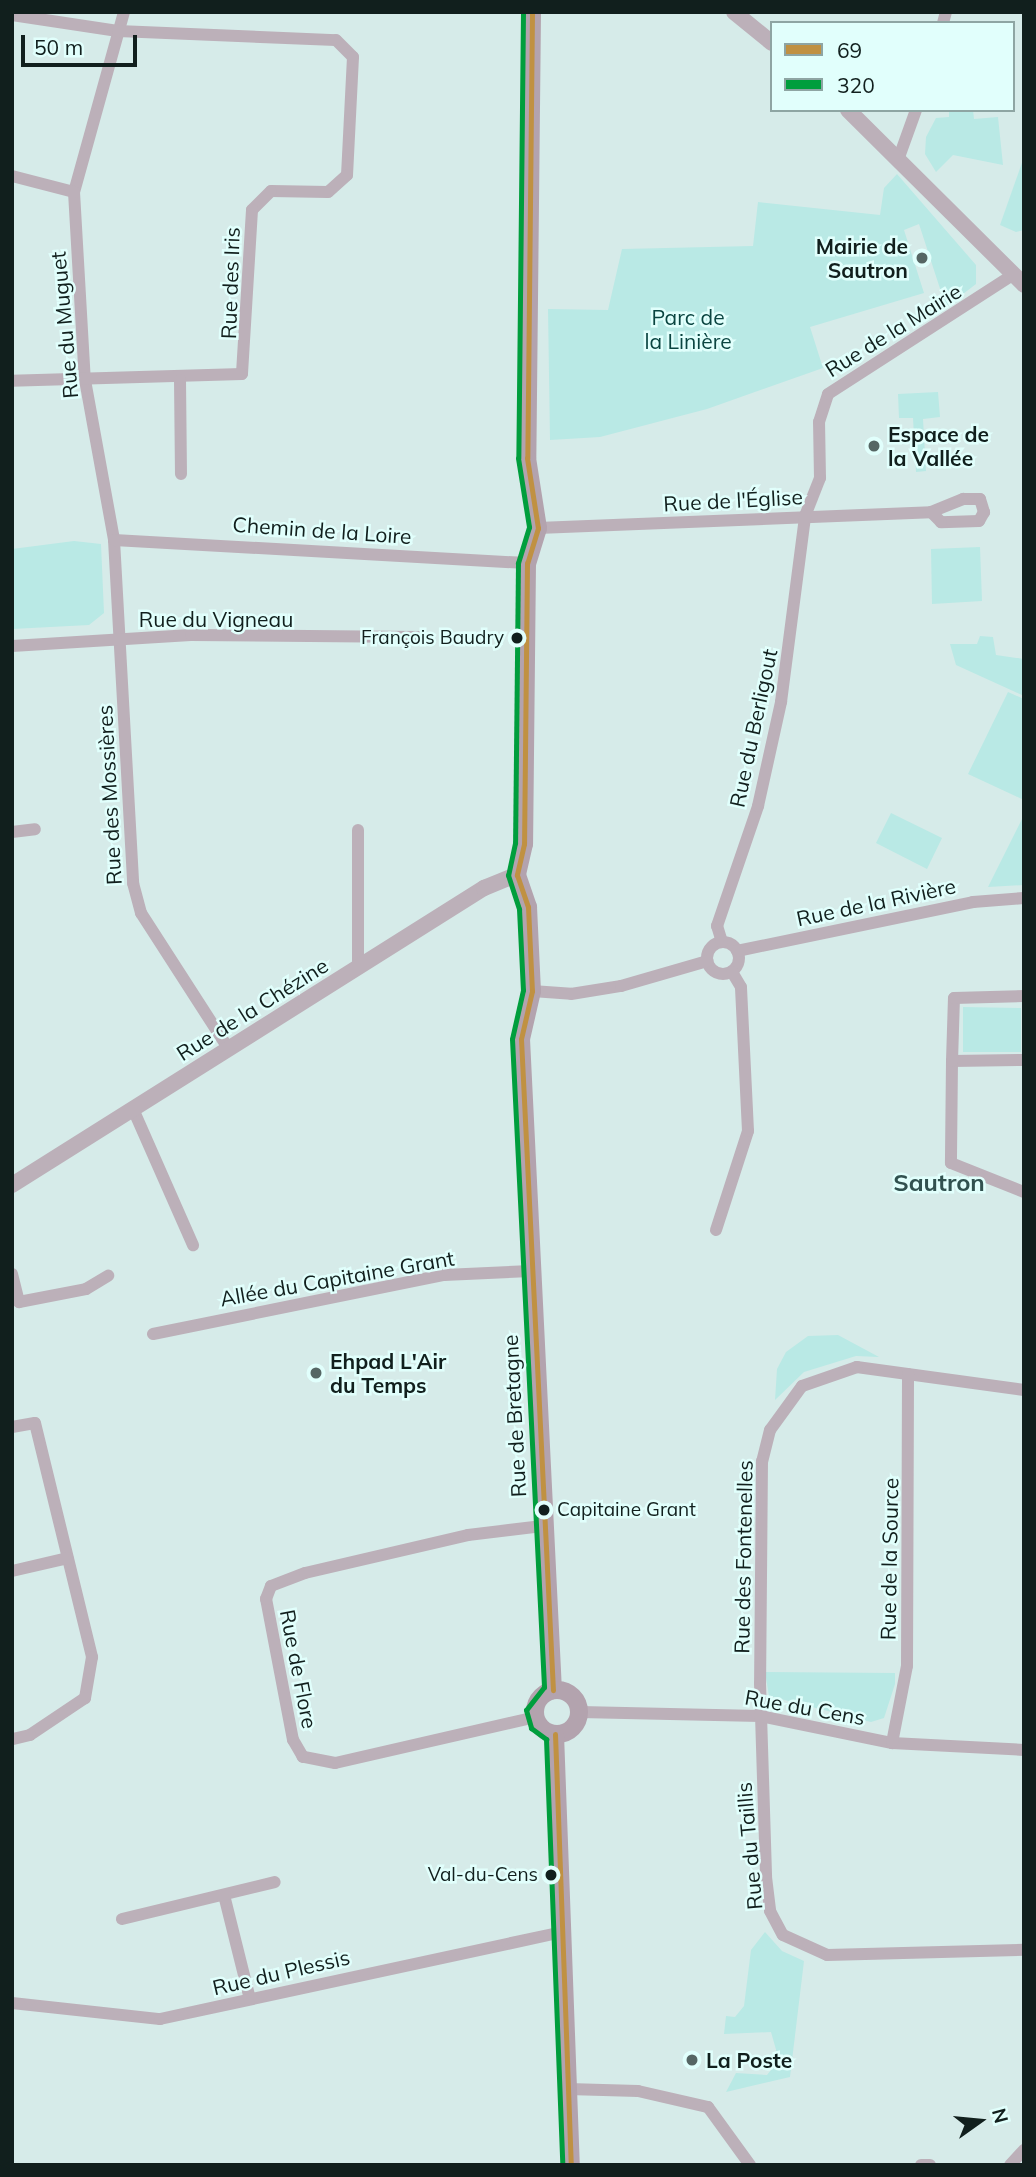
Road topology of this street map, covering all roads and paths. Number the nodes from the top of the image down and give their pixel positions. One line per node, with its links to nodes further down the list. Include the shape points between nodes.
1 (124, 12): 5 (street, Rue du Muguet)
2 (532, 12): 19 (main road, via 527,458)
3 (734, 12): 6 (street)
4 (12, 15): 5 (street)
5 (118, 31): 11 (street, Rue du Muguet); 14 (street, Rue des Iris, via 336,40 353,57 347,176 328,192 271,191 252,210 242,374)
6 (770, 41)
7 (850, 112): 9 (street)
8 (915, 112): 9 (street)
9 (898, 160): 12 (street)
10 (12, 176): 11 (street)
11 (74, 192): 13 (street, Rue du Muguet)
12 (1018, 280): 18 (street, Rue de la Mairie, via 828,394 819,422 820,478)
13 (85, 380): 14 (street, Rue des Iris); 15 (street, Rue des Iris); 20 (street, Rue du Muguet)
14 (180, 380): 16 (street)
15 (12, 381)
16 (181, 474)
17 (931, 512): 18 (street, Rue de l'Église)
18 (805, 516): 19 (street, Rue de l'Église); 30 (street, Rue du Berligout, via 781,702 758,806 717,926)
19 (538, 528): 21 (main road)
20 (114, 540): 21 (street, Chemin de la Loire); 23 (street, Rue du Muguet)
21 (527, 563): 28 (main road, via 524,844)
22 (420, 637): 23 (street, Rue du Vigneau)
23 (120, 639): 24 (street, Rue du Vigneau); 37 (street, Rue des Mossières, via 134,895)
24 (12, 646)
25 (34, 829): 27 (street)
26 (358, 830): 33 (street)
27 (12, 832)
28 (517, 875): 33 (street, Rue de la Chézine, via 484,888); 35 (main road, Rue de Bretagne, via 528,907)
29 (1024, 898): 31 (street, Rue de la Rivière, via 973,902)
30 (722, 942): 31 (street); 32 (street, via 709,951)
31 (737, 951): 34 (street)
32 (707, 961): 34 (street, via 719,974); 35 (street, via 641,983 571,995)
33 (358, 967): 37 (street, Rue de la Chézine)
34 (732, 972): 43 (street, via 741,987 748,1131)
35 (532, 991): 45 (main road, Rue de Bretagne, via 520,1039)
36 (1024, 996): 39 (street, via 954,998)
37 (228, 1048): 40 (street, Rue de la Chézine)
38 (1024, 1059): 39 (street)
39 (952, 1061): 42 (street, via 951,1163)
40 (133, 1109): 41 (street, Rue de la Chézine); 44 (street)
41 (12, 1185)
42 (1024, 1192)
43 (716, 1230)
44 (194, 1245)
45 (530, 1271): 48 (street, Allée du Capitaine Grant, via 444,1275); 52 (main road, Rue de Bretagne)
46 (12, 1274): 47 (street, via 19,1302 86,1289)
47 (108, 1276)
48 (153, 1334)
49 (908, 1374): 50 (street, Rue des Fontenelles); 57 (street, Rue des Fontenelles, via 857,1367 829,1373 802,1386 770,1430 762,1461); 61 (street, Rue de la Source, via 907,1666)
50 (1024, 1390)
51 (12, 1427): 53 (street, via 35,1423)
52 (542, 1525): 55 (main road, Rue de Bretagne); 58 (street, Rue de Flore, via 468,1535 305,1573 271,1586 266,1599 293,1740 303,1757 335,1763)
53 (68, 1558): 54 (street); 60 (street, via 92,1657 85,1698 30,1735)
54 (12, 1571)
55 (553, 1690): 56 (main road, via 574,1698); 58 (main road, via 541,1697)
56 (580, 1712): 57 (street, Rue du Cens); 59 (main road, via 569,1731)
57 (760, 1716): 61 (street, Rue du Cens); 67 (street, Rue du Taillis, via 766,1877 770,1911 783,1935 827,1955)
58 (536, 1717): 59 (main road)
59 (555, 1734): 66 (main road)
60 (12, 1739)
61 (892, 1743): 62 (street, Rue du Cens)
62 (1024, 1750)
63 (275, 1882): 64 (street)
64 (224, 1895): 65 (street); 68 (street)
65 (122, 1919)
66 (558, 1933): 68 (street, Rue du Plessis); 70 (main road)
67 (1024, 1950)
68 (250, 1999): 69 (street, Rue du Plessis, via 146,2020)
69 (12, 2003)
70 (568, 2090): 73 (main road); 74 (street, via 638,2091 708,2108)
71 (1024, 2150): 72 (street)
72 (1014, 2163)
73 (570, 2165)
74 (750, 2165)
75 (921, 2165): 76 (street)
76 (930, 2165)

